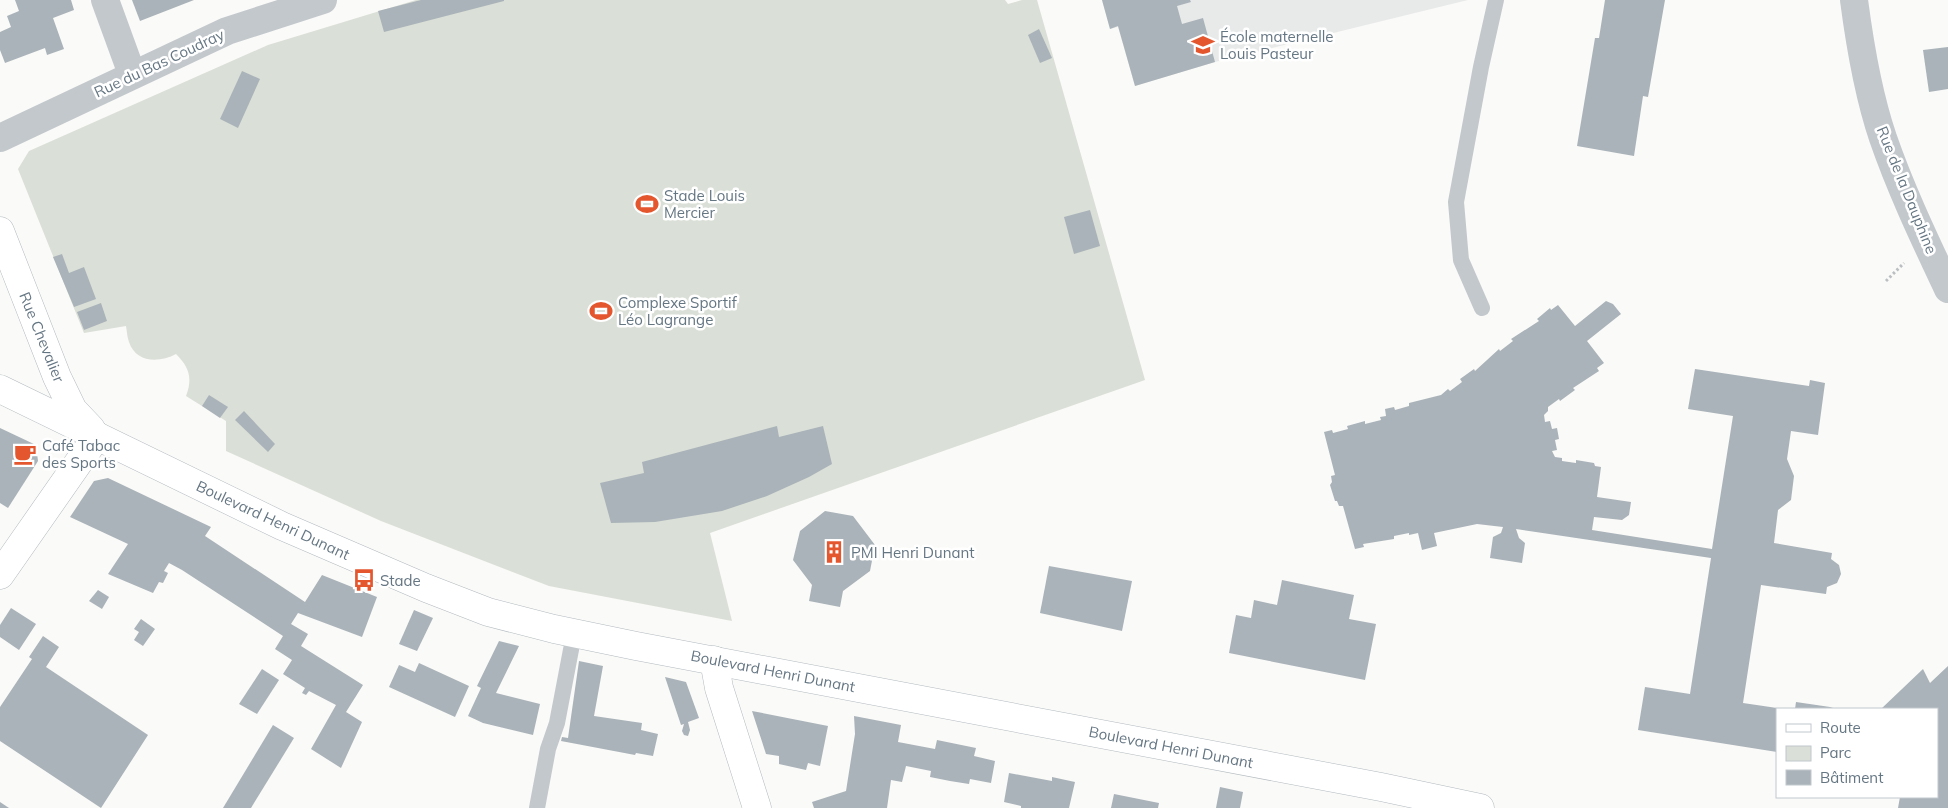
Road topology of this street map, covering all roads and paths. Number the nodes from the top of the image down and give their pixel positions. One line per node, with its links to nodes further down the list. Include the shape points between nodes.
1 (105, 0): 5 (street)
2 (323, 0): 5 (street, Rue du Bas Coudray, via 227,31)
3 (1496, 0): 9 (lane, via 1456,202 1461,260)
4 (1854, 0): 8 (street, Rue de la Dauphine, via 1883,137)
5 (132, 74): 6 (street, Rue du Bas Coudray)
6 (0, 138)
7 (0, 231): 10 (main road, Rue Chevalier)
8 (1948, 289)
9 (1482, 308)
10 (57, 377): 11 (main road, via 35,390); 12 (main road, Rue Chevalier, via 73,410)
11 (4, 391): 12 (main road, Boulevard Henri Dunant)
12 (97, 436): 13 (main road); 14 (main road, Boulevard Henri Dunant, via 282,526 426,588 488,612)
13 (0, 575)
14 (574, 634): 15 (main road, Boulevard Henri Dunant); 17 (lane)
15 (714, 660): 16 (main road, Boulevard Henri Dunant); 18 (main road, via 719,688)
16 (1425, 802): 19 (main road, Boulevard Henri Dunant)
17 (537, 808)
18 (757, 808)
19 (1480, 808)

